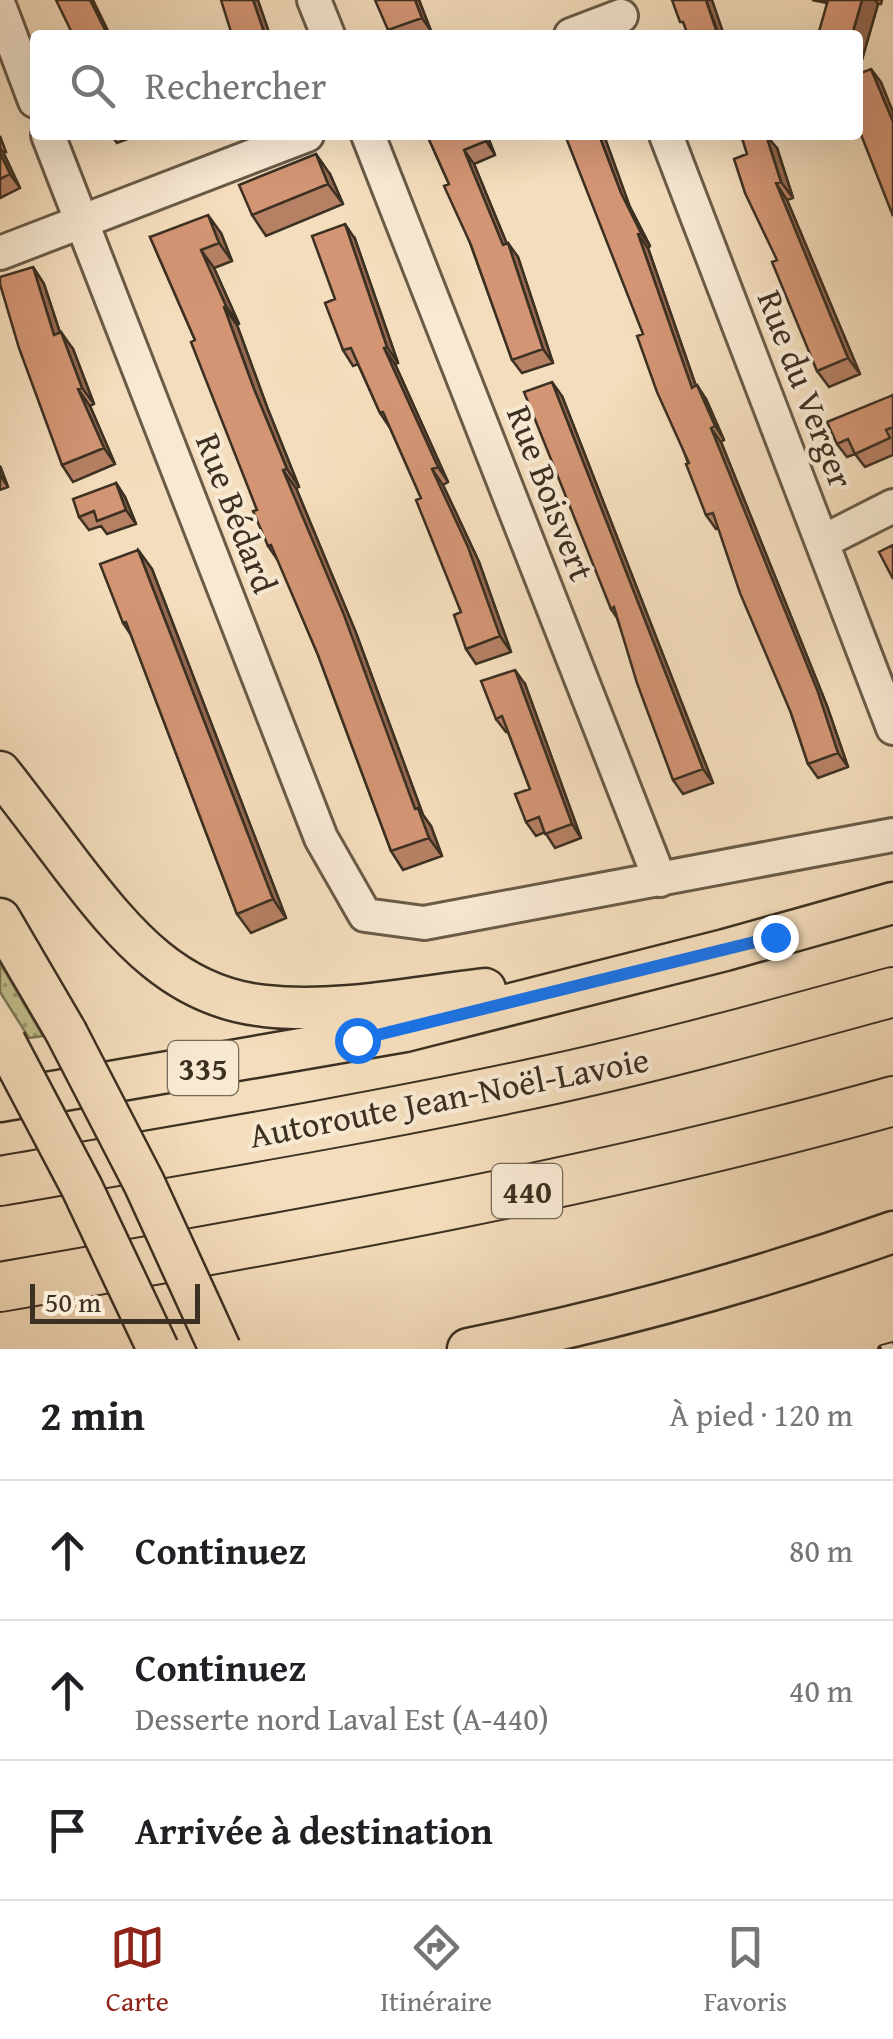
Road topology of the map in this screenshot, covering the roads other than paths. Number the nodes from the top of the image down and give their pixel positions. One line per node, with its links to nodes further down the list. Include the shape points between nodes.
1 (314, 0): 4 (street)
2 (0, 8): 6 (street)
3 (621, 17): 5 (street)
4 (326, 30)
5 (585, 30)
6 (30, 88)
7 (50, 140): 11 (street, Rue Bédard)
8 (294, 140): 11 (street)
9 (370, 140): 18 (street, Rue Boisvert)
10 (668, 140): 14 (street, Rue du Verger)
11 (80, 221): 12 (street); 18 (street, Rue Bédard, via 321,838 365,915 424,923)
12 (0, 253)
13 (893, 506): 14 (street)
14 (822, 542): 15 (street, Rue du Verger)
15 (893, 728)
16 (0, 772): 21 (main road, via 144,951 188,983 226,998 266,1006 351,1004)
17 (893, 836): 18 (street)
18 (660, 880)
19 (893, 904): 21 (main road, 335)
20 (0, 919): 30 (main road, bridge, via 137,1168)
21 (634, 972): 24 (main road, 335, via 405,1031)
22 (893, 992): 26 (highway, Autoroute Jean-Noël-Lavoie, via 557,1078)
23 (3, 1037): 29 (main road, bridge)
24 (0, 1100)
25 (893, 1101): 28 (highway, 440, via 510,1195)
26 (0, 1181)
27 (893, 1232): 31 (main road, via 618,1317)
28 (0, 1287)
29 (158, 1349)
30 (220, 1349)
31 (468, 1349)

